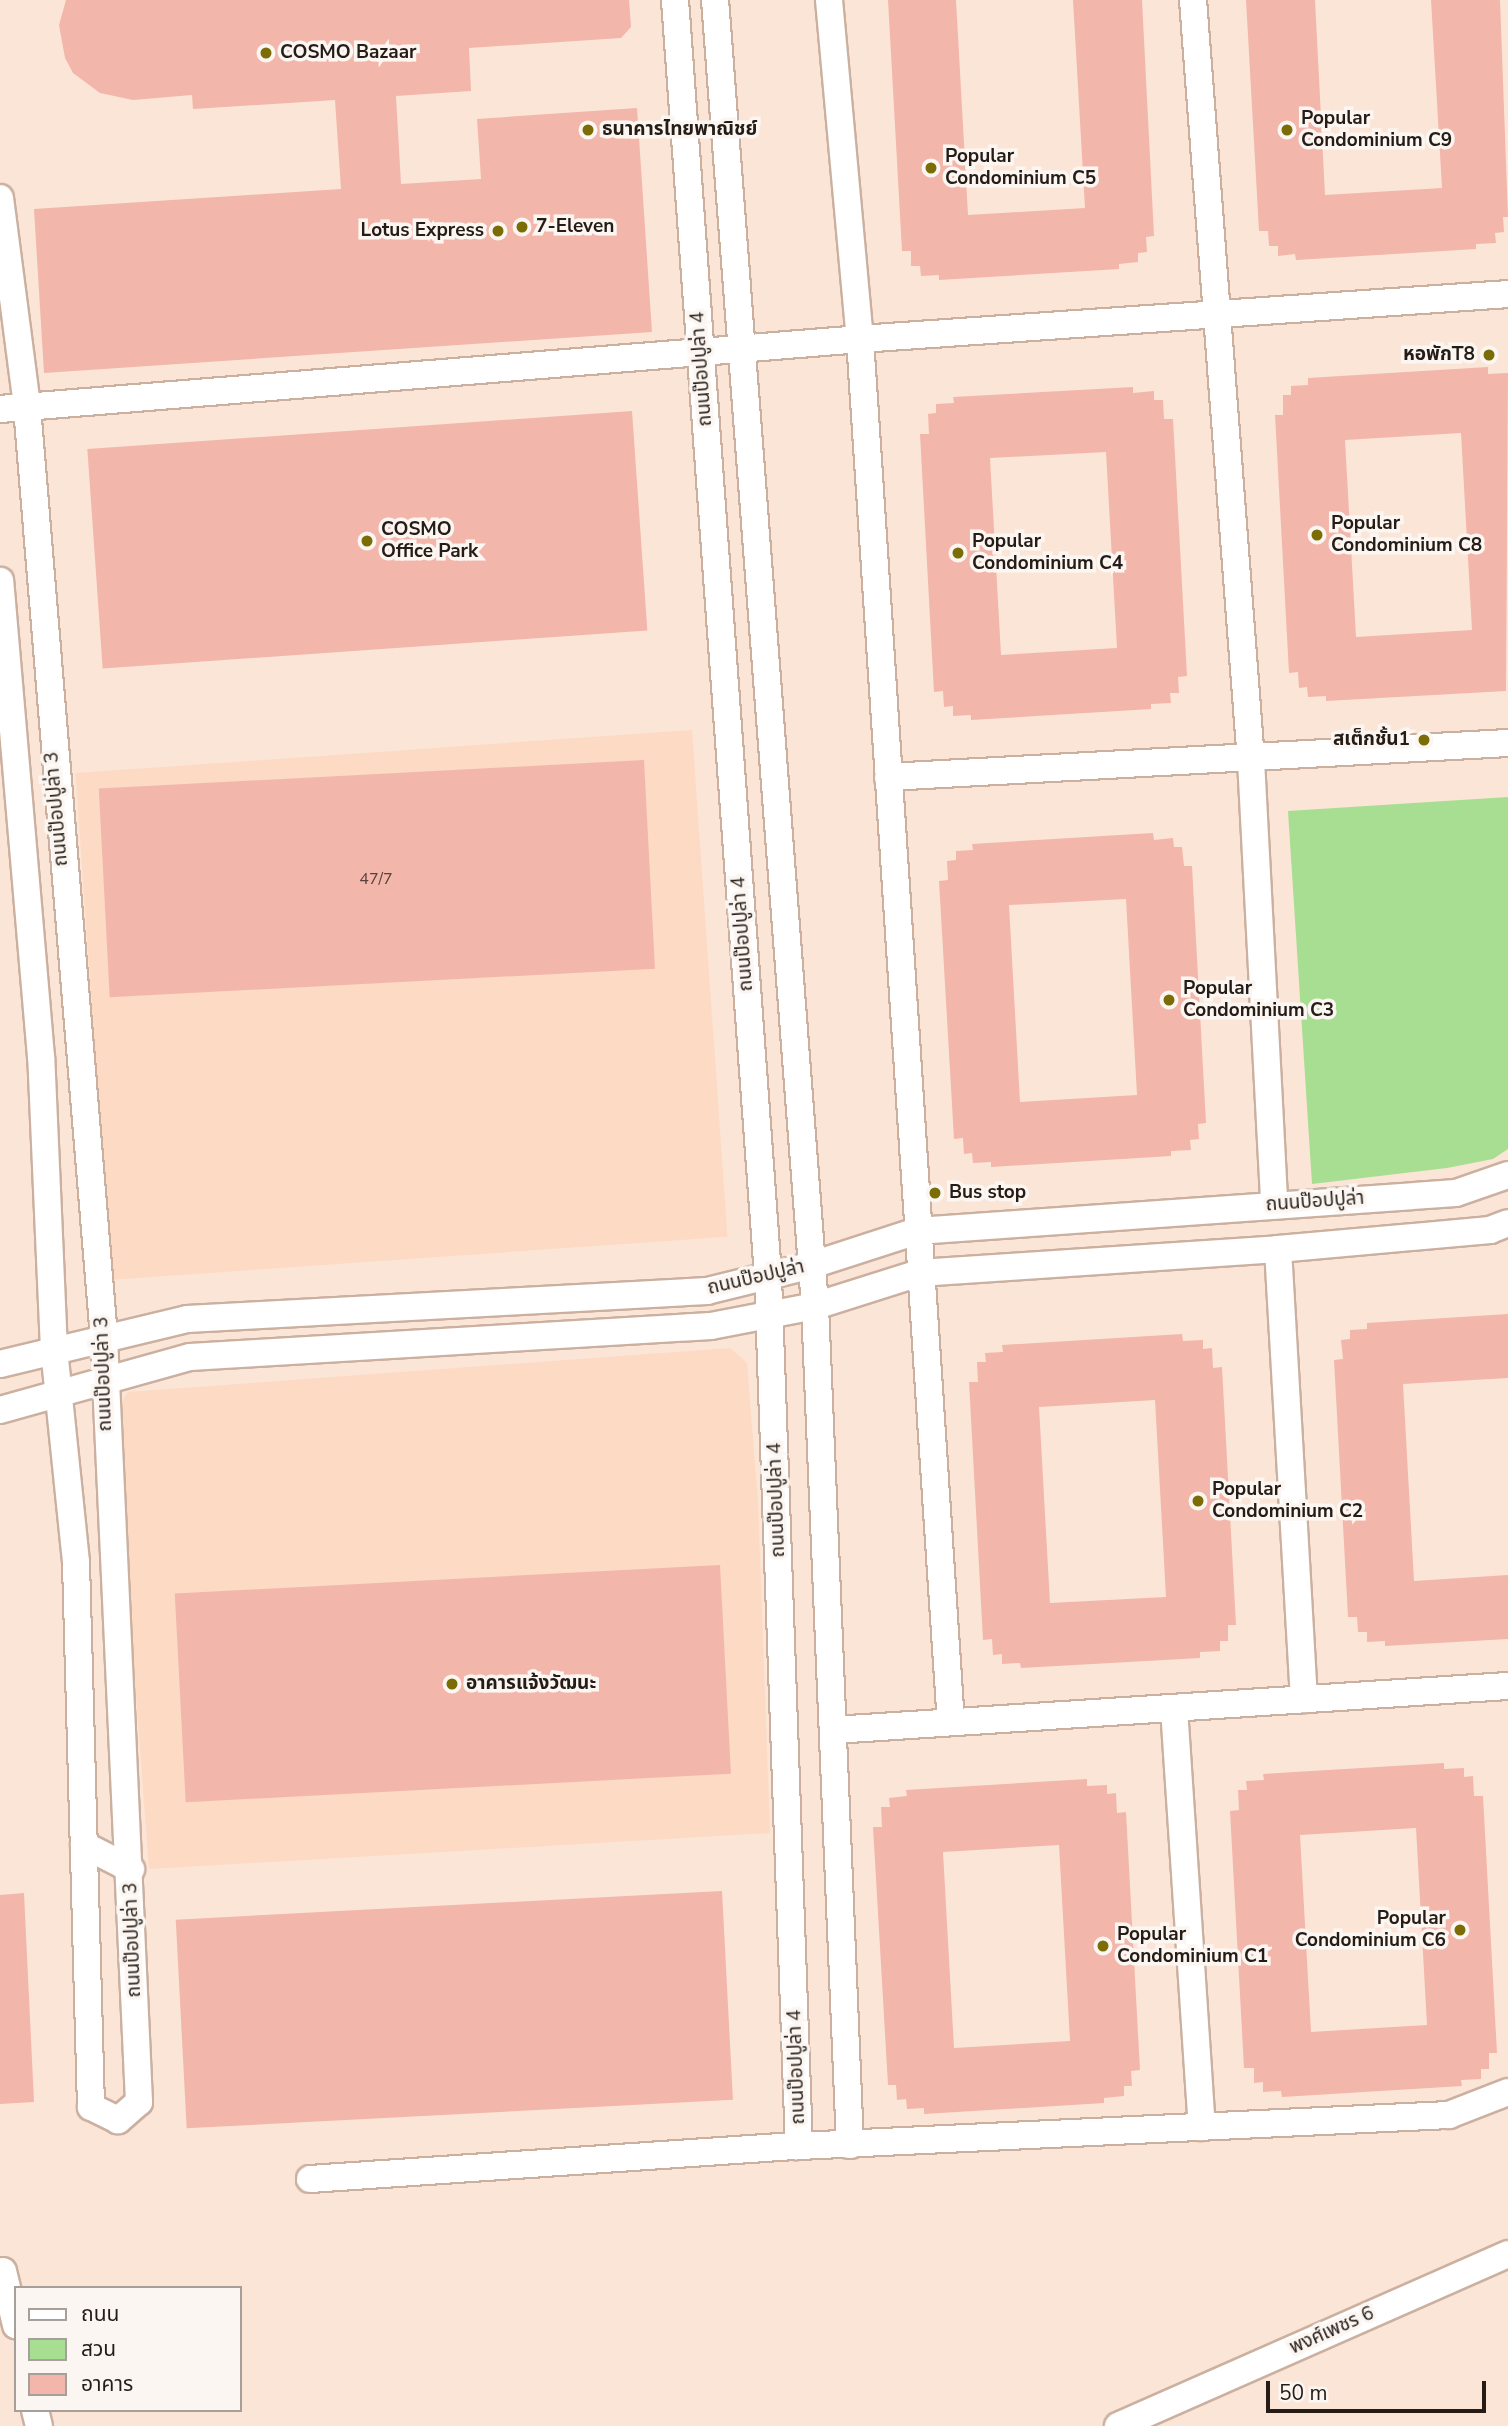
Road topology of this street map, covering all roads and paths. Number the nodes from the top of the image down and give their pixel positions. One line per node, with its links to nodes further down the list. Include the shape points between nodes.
1 (675, 0): 10 (street, ถนนป๊อปปูล่า 4)
2 (715, 0): 9 (street, ถนนป๊อปปูล่า 4)
3 (829, 0): 8 (street)
4 (1193, 0): 7 (street)
5 (0, 198): 11 (street, ถนนป๊อปปูล่า 3)
6 (1508, 294): 7 (street)
7 (1218, 312): 8 (street); 18 (street)
8 (860, 339): 9 (street); 19 (street)
9 (741, 349): 10 (street); 14 (street, ถนนป๊อปปูล่า 4)
10 (701, 354): 11 (street); 15 (street, ถนนป๊อปปูล่า 4)
11 (27, 407): 12 (street); 30 (street, ถนนป๊อปปูล่า 3)
12 (0, 409)
13 (0, 581): 16 (street, ถนนป๊อปปูล่า 3)
14 (765, 677): 15 (street); 25 (street, ถนนป๊อปปูล่า 4)
15 (725, 681): 27 (street, ถนนป๊อปปูล่า 4)
16 (7, 728): 31 (street, ถนนป๊อปปูล่า 3, via 41,1057)
17 (1508, 743): 18 (street)
18 (1251, 760): 19 (street); 21 (street)
19 (888, 777): 23 (street)
20 (1508, 1175): 21 (street, ถนนป๊อปปูล่า, via 1456,1193)
21 (1273, 1205): 23 (street, ถนนป๊อปปูล่า)
22 (1508, 1223): 24 (street, ถนนป๊อปปูล่า, via 1490,1230)
23 (917, 1231): 25 (street, ถนนป๊อปปูล่า); 26 (street)
24 (1278, 1249): 26 (street, ถนนป๊อปปูล่า); 39 (street)
25 (809, 1266): 27 (street, ถนนป๊อปปูล่า); 28 (street, ถนนป๊อปปูล่า 4)
26 (919, 1273): 28 (street, ถนนป๊อปปูล่า); 41 (street)
27 (768, 1277): 29 (street, ถนนป๊อปปูล่า 4); 30 (street, ถนนป๊อปปูล่า, via 707,1292 187,1319)
28 (815, 1306): 29 (street, ถนนป๊อปปูล่า); 42 (street, ถนนป๊อปปูล่า 4)
29 (770, 1316): 33 (street, ถนนป๊อปปูล่า, via 711,1326 190,1357); 44 (street, ถนนป๊อปปูล่า 4)
30 (104, 1337): 31 (street, ถนนป๊อปปูล่า); 33 (street, ถนนป๊อปปูล่า 3)
31 (54, 1349): 32 (street, ถนนป๊อปปูล่า); 34 (street, ถนนป๊อปปูล่า 3)
32 (0, 1364)
33 (102, 1380): 34 (street, ถนนป๊อปปูล่า); 36 (street, ถนนป๊อปปูล่า 3)
34 (58, 1394): 35 (street, ถนนป๊อปปูล่า); 37 (street, ถนนป๊อปปูล่า 3)
35 (0, 1410)
36 (114, 1558): 37 (street); 46 (street, ถนนป๊อปปูล่า 3)
37 (76, 1562): 45 (street, ถนนป๊อปปูล่า 3)
38 (1508, 1686): 39 (street)
39 (1304, 1699): 40 (street)
40 (1174, 1708): 41 (street); 48 (street)
41 (951, 1722): 42 (street)
42 (834, 1730): 43 (street, ถนนป๊อปปูล่า 4)
43 (834, 1830): 44 (street); 50 (street, ถนนป๊อปปูล่า 4)
44 (790, 1833): 49 (street, ถนนป๊อปปูล่า 4)
45 (84, 1845): 46 (street); 46 (street, ถนนป๊อปปูล่า 3, via 91,2107 117,2120 139,2102)
46 (131, 1869)
47 (1508, 2092): 48 (street, via 1449,2115)
48 (1202, 2127): 50 (street)
49 (799, 2146): 50 (street, ถนนป๊อปปูล่า 4); 51 (street)
50 (850, 2146)
51 (310, 2179)
52 (1508, 2254): 55 (street, พงศ์เพชร 6)
53 (3, 2271): 54 (street)
54 (14, 2317)
55 (1118, 2426)

